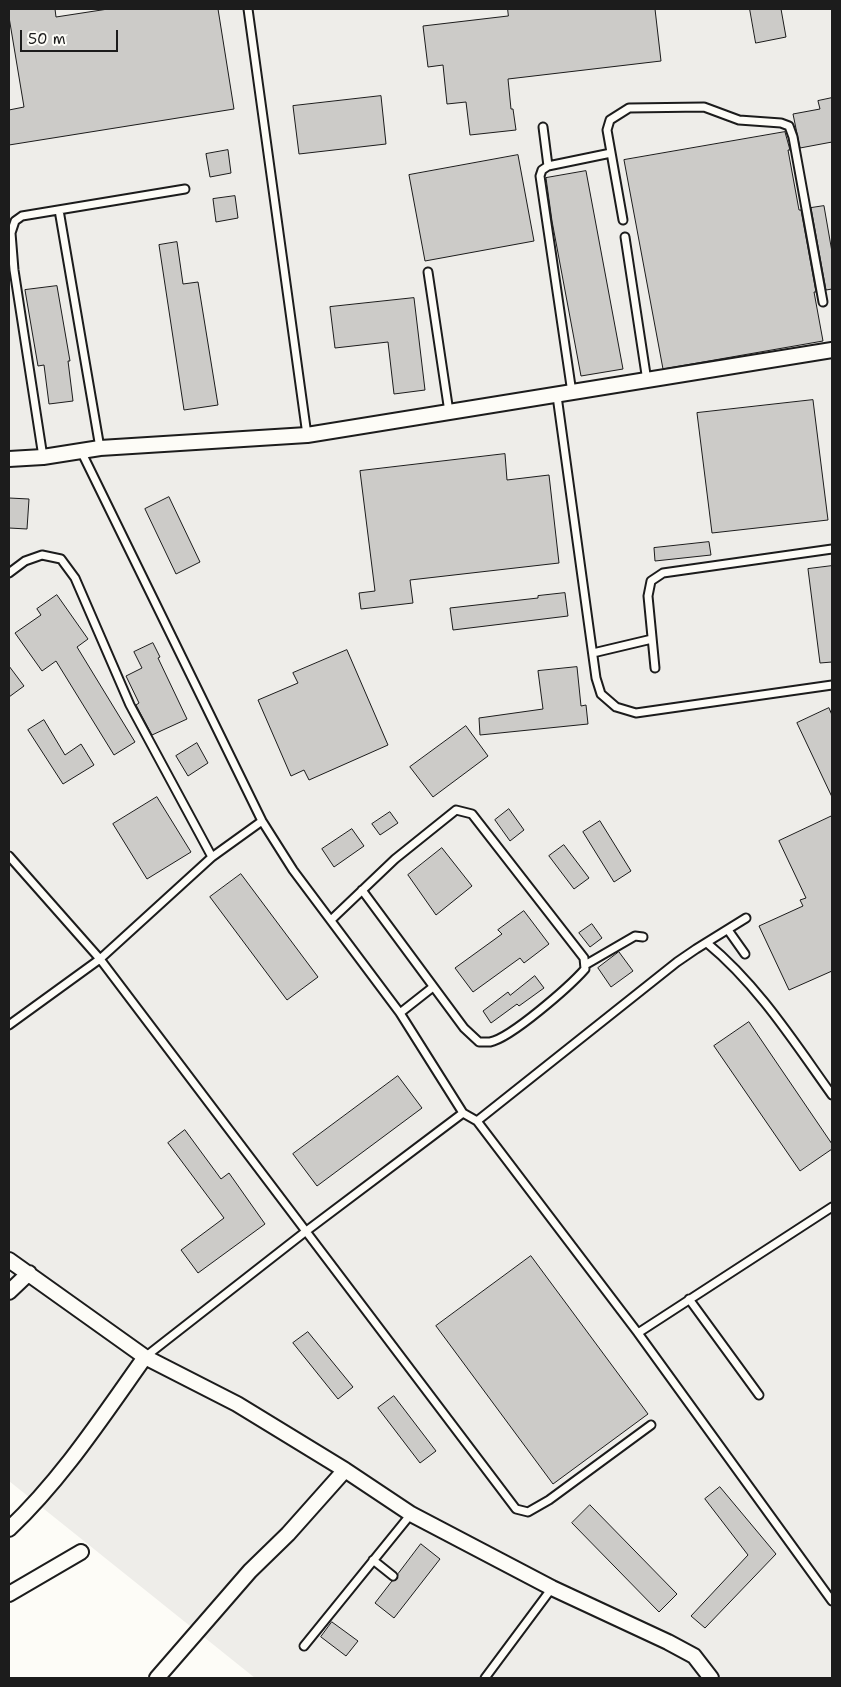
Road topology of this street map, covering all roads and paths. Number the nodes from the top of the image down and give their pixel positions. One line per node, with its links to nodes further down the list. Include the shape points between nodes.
1 (248, 9): 16 (lane)
2 (544, 127): 4 (lane)
3 (611, 153): 4 (lane); 7 (lane); 10 (lane, via 607,130 610,120 629,108 704,106 739,120 789,126)
4 (548, 166): 13 (lane, via 540,176)
5 (185, 189): 6 (lane)
6 (59, 210): 17 (lane); 19 (lane, via 22,216 14,221 11,233 15,280)
7 (623, 220)
8 (626, 237): 12 (lane)
9 (428, 272): 15 (lane)
10 (823, 302)
11 (832, 350): 12 (street)
12 (647, 381): 13 (street)
13 (572, 393): 14 (street)
14 (557, 396): 15 (street); 24 (lane)
15 (450, 413): 16 (street)
16 (307, 435): 17 (street)
17 (100, 448): 18 (street)
18 (81, 451): 19 (street); 27 (lane)
19 (43, 457): 20 (street)
20 (9, 459)
21 (832, 549): 23 (lane, via 663,573 651,581 648,596)
22 (9, 573): 29 (lane, via 42,555 61,559 75,578 130,705)
23 (652, 639): 24 (lane); 25 (lane)
24 (593, 653): 26 (lane, via 601,694 616,707 636,713)
25 (655, 668)
26 (832, 685)
27 (262, 821): 29 (lane); 32 (lane)
28 (9, 856): 37 (lane)
29 (212, 857): 37 (lane)
30 (362, 890): 32 (lane); 38 (lane, via 456,810 464,811 472,814 584,958); 39 (lane)
31 (746, 918): 33 (lane)
32 (330, 920): 40 (lane)
33 (728, 930): 35 (lane); 36 (lane)
34 (643, 937): 38 (lane, via 635,936)
35 (707, 943): 42 (lane, via 729,961 774,1014); 44 (lane, via 670,968)
36 (745, 954)
37 (100, 960): 41 (lane); 46 (lane)
38 (585, 965): 39 (lane, via 576,980 512,1032 491,1042 479,1042 464,1028)
39 (433, 987): 40 (lane)
40 (400, 1013): 43 (lane)
41 (9, 1026)
42 (832, 1095)
43 (463, 1113): 44 (lane); 46 (lane)
44 (477, 1121): 51 (lane)
45 (832, 1207): 50 (lane)
46 (305, 1232): 52 (lane); 54 (lane, via 516,1509 528,1512 549,1500)
47 (9, 1260): 48 (street)
48 (28, 1273): 49 (street); 52 (street)
49 (9, 1292)
50 (689, 1299): 51 (lane); 53 (lane)
51 (638, 1333): 63 (lane)
52 (146, 1357): 55 (street, via 237,1404); 57 (street, via 71,1460)
53 (758, 1395)
54 (650, 1425)
55 (345, 1470): 56 (street); 65 (street, via 250,1571)
56 (412, 1514): 59 (lane); 61 (street)
57 (9, 1529)
58 (81, 1552): 62 (street)
59 (373, 1560): 60 (lane); 64 (lane)
60 (393, 1576)
61 (552, 1588): 66 (lane); 67 (street, via 694,1656)
62 (9, 1594)
63 (832, 1600)
64 (304, 1646)
65 (158, 1678)
66 (485, 1678)
67 (711, 1678)

